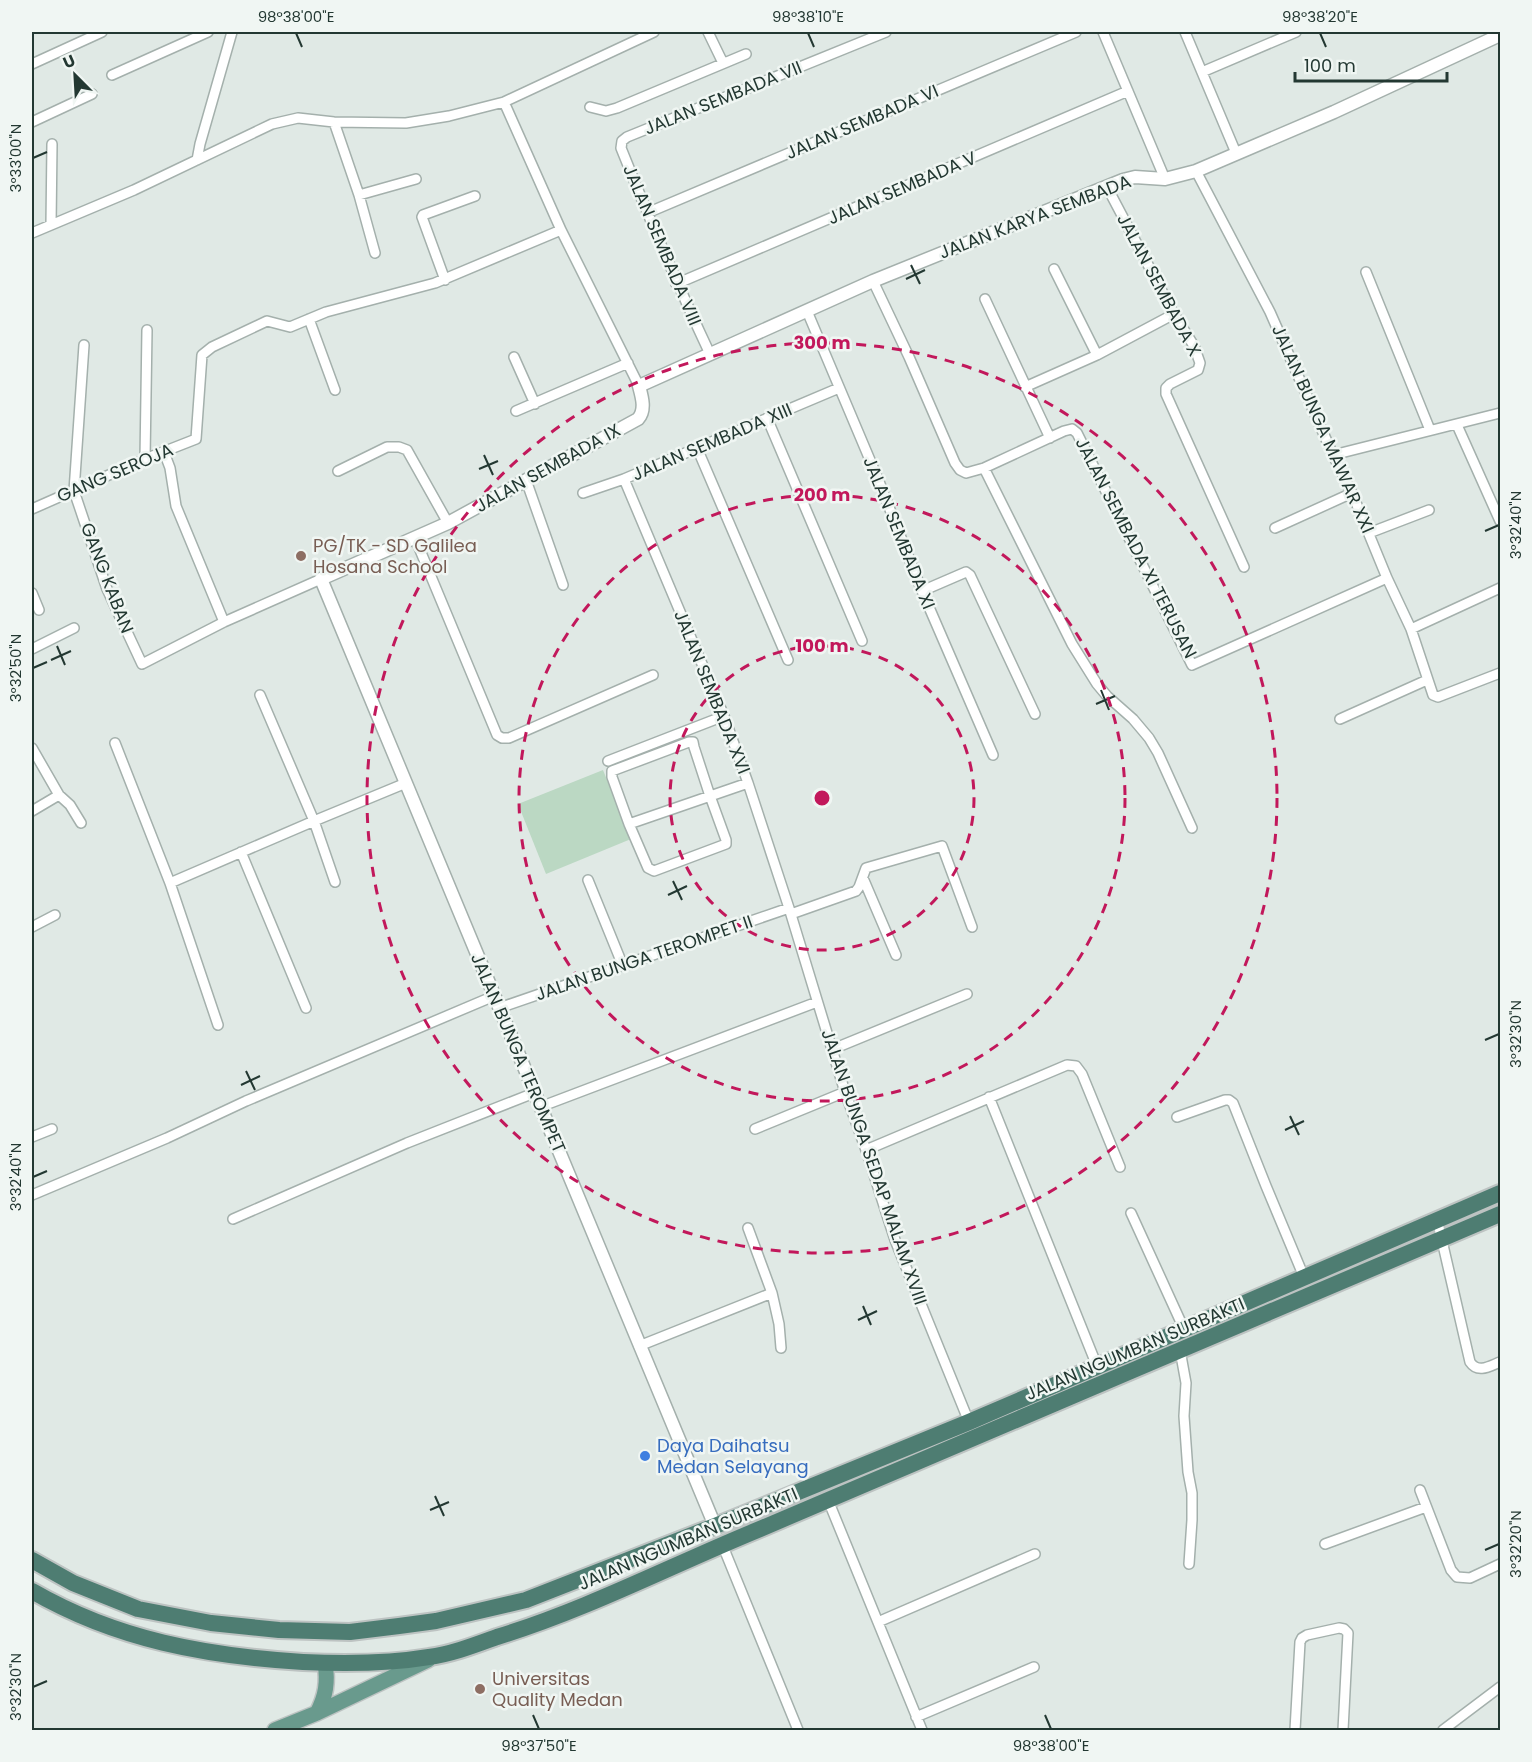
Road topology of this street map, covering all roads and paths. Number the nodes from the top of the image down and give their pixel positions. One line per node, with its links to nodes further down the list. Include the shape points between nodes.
1 (102, 32): 14 (street)
2 (208, 32): 16 (street)
3 (232, 32): 26 (street)
4 (654, 32): 19 (street)
5 (708, 32): 13 (street)
6 (886, 32): 23 (street, JALAN SEMBADA VII)
7 (1077, 32): 33 (street, JALAN SEMBADA VI)
8 (1103, 32): 17 (street)
9 (1185, 32): 15 (street)
10 (1296, 32): 15 (street)
11 (1500, 35): 25 (street, JALAN KARYA SEMBADA)
12 (746, 54): 13 (street)
13 (723, 63): 20 (street, via 617,108 606,111)
14 (32, 64)
15 (1202, 72): 25 (street)
16 (111, 75)
17 (1128, 92): 28 (street); 42 (street, JALAN SEMBADA V)
18 (92, 94): 21 (street)
19 (504, 102): 22 (street, via 406,123); 35 (street, JALAN SEMBADA IX)
20 (590, 106)
21 (32, 122)
22 (334, 122): 26 (street, via 298,118 272,124); 31 (street)
23 (627, 136): 33 (street, JALAN SEMBADA VIII, via 621,148)
24 (52, 144): 34 (street)
25 (1236, 153): 27 (street, JALAN KARYA SEMBADA)
26 (197, 160): 34 (street)
27 (1196, 171): 28 (street, JALAN KARYA SEMBADA); 66 (street, JALAN BUNGA MAWAR XXI, via 1270,312)
28 (1165, 178): 30 (street, JALAN KARYA SEMBADA, via 1135,177)
29 (416, 179): 31 (street)
30 (1107, 186): 41 (street, JALAN KARYA SEMBADA); 45 (street, JALAN SEMBADA X)
31 (359, 195): 37 (street)
32 (475, 196): 40 (street, via 423,215)
33 (647, 213): 42 (street, JALAN SEMBADA VIII)
34 (51, 225): 36 (street)
35 (561, 230): 40 (street); 52 (street, JALAN SEMBADA IX)
36 (32, 233)
37 (375, 253)
38 (1054, 269): 50 (street)
39 (1365, 273): 62 (street)
40 (445, 280): 46 (street)
41 (873, 281): 44 (street, JALAN KARYA SEMBADA); 68 (street, via 955,463 966,473)
42 (676, 284): 49 (street, JALAN SEMBADA VIII)
43 (985, 299): 55 (street)
44 (807, 311): 49 (street, JALAN KARYA SEMBADA); 54 (street, JALAN SEMBADA XI)
45 (1174, 314): 50 (street); 82 (street, JALAN SEMBADA X, via 1194,346 1200,367 1170,384 1166,394)
46 (309, 319): 56 (street); 65 (street, GANG SEROJA, via 293,326 267,321 205,351 197,436)
47 (147, 330): 67 (street)
48 (84, 345): 72 (street)
49 (710, 354): 53 (street, JALAN KARYA SEMBADA)
50 (1097, 355): 55 (street)
51 (514, 357): 57 (street)
52 (628, 363): 53 (street, JALAN SEMBADA IX); 57 (street)
53 (639, 386): 71 (street, JALAN SEMBADA IX, via 643,411 638,419)
54 (839, 387): 60 (street, JALAN SEMBADA XIII); 87 (street, JALAN SEMBADA XI)
55 (1025, 387): 63 (street)
56 (335, 390)
57 (534, 404): 58 (street)
58 (516, 411)
59 (1500, 413): 61 (street)
60 (767, 418): 64 (street, JALAN SEMBADA XIII); 93 (street)
61 (1457, 425): 62 (street); 77 (street)
62 (1430, 430): 66 (street)
63 (1050, 438): 68 (street); 83 (street, JALAN SEMBADA XI TERUSAN, via 1070,430 1077,433 1192,665)
64 (697, 448): 70 (street, JALAN SEMBADA XIII); 95 (street)
65 (164, 452): 67 (street, GANG SEROJA); 90 (street, via 176,506)
66 (1333, 455): 74 (street, JALAN BUNGA MAWAR XXI)
67 (145, 459): 72 (street, GANG SEROJA)
68 (984, 468): 116 (street, via 1072,644 1097,684 1149,738)
69 (338, 471): 78 (street, via 387,447 407,450)
70 (624, 479): 73 (street, JALAN SEMBADA XIII); 102 (street, JALAN SEMBADA XVI)
71 (526, 480): 78 (street, JALAN SEMBADA IX); 85 (street)
72 (74, 491): 75 (street, GANG SEROJA); 96 (street, GANG KABAN, via 107,589)
73 (583, 493)
74 (1353, 493): 79 (street); 80 (street, JALAN BUNGA MAWAR XXI)
75 (32, 509)
76 (1430, 510): 80 (street)
77 (1500, 521)
78 (448, 523): 81 (street, JALAN SEMBADA IX)
79 (1275, 528)
80 (1369, 533): 83 (street, JALAN BUNGA MAWAR XXI)
81 (415, 538): 84 (street, JALAN SEMBADA IX); 98 (street, via 497,735 502,738)
82 (1244, 567)
83 (1387, 578): 92 (street, JALAN BUNGA MAWAR XXI)
84 (321, 579): 90 (street, JALAN SEMBADA IX); 108 (street, JALAN BUNGA TEROMPET)
85 (563, 585)
86 (1500, 588): 92 (street)
87 (922, 591): 101 (street, via 966,572 970,575); 106 (street, JALAN SEMBADA XI)
88 (32, 593): 89 (street)
89 (39, 610)
90 (224, 622): 96 (street, JALAN SEMBADA IX)
91 (74, 628): 94 (street)
92 (1411, 629): 99 (street, JALAN BUNGA MAWAR XXI)
93 (862, 641)
94 (32, 649)
95 (788, 660)
96 (141, 664)
97 (1500, 673): 99 (street, JALAN BUNGA MAWAR XXI, via 1438,697 1432,695)
98 (653, 675)
99 (1427, 680): 103 (street)
100 (260, 695): 113 (street)
101 (1035, 714)
102 (724, 716): 107 (street); 109 (street, JALAN SEMBADA XVI)
103 (1340, 719)
104 (115, 743): 121 (street)
105 (32, 751): 110 (street)
106 (993, 755)
107 (608, 761)
108 (406, 783): 113 (street); 129 (street, JALAN BUNGA TEROMPET)
109 (748, 783): 111 (street); 122 (street, JALAN SEMBADA XVI)
110 (59, 795): 112 (street); 114 (street)
111 (710, 796): 115 (street); 115 (street, via 726,844 654,872 648,868); 115 (street, via 693,742 689,742 612,771)
112 (32, 811)
113 (314, 821): 117 (street); 120 (street)
114 (81, 823)
115 (629, 824)
116 (1192, 828)
117 (241, 852): 121 (street); 131 (street)
118 (863, 878): 122 (street, JALAN BUNGA TEROMPET II, via 856,891); 125 (street, JALAN BUNGA TEROMPET II, via 869,867 942,846); 126 (street)
119 (588, 880): 127 (street)
120 (334, 882)
121 (170, 883): 133 (street)
122 (790, 911): 127 (street, JALAN BUNGA TEROMPET II); 130 (street, JALAN BUNGA SEDAP MALAM XVIII)
123 (55, 915): 124 (street)
124 (32, 927)
125 (972, 927)
126 (896, 955)
127 (623, 966): 132 (street, JALAN BUNGA TEROMPET II)
128 (967, 994): 134 (street)
129 (494, 996): 132 (street, JALAN BUNGA TEROMPET); 146 (street)
130 (817, 1002): 134 (street, JALAN BUNGA SEDAP MALAM XVIII); 138 (street)
131 (306, 1008)
132 (499, 1008): 136 (street, JALAN BUNGA TEROMPET)
133 (218, 1025)
134 (832, 1048): 135 (street, JALAN BUNGA SEDAP MALAM XVIII)
135 (845, 1092): 141 (street); 143 (street, JALAN BUNGA SEDAP MALAM XVIII)
136 (534, 1093): 138 (street, JALAN BUNGA TEROMPET); 149 (street)
137 (989, 1098): 143 (street); 144 (street, via 1058,1068 1076,1066 1083,1074); 160 (street)
138 (540, 1107): 156 (street, JALAN BUNGA TEROMPET)
139 (1177, 1117): 153 (street, via 1225,1100 1233,1103)
140 (52, 1129): 142 (street)
141 (755, 1129)
142 (32, 1137)
143 (866, 1150): 161 (street, JALAN BUNGA SEDAP MALAM XVIII, via 895,1240)
144 (1120, 1167)
145 (1500, 1193): 150 (highway, JALAN NGUMBAN SURBAKTI)
146 (32, 1195)
147 (1131, 1213): 155 (street)
148 (1500, 1214): 152 (highway, JALAN NGUMBAN SURBAKTI)
149 (233, 1219)
150 (1437, 1220): 152 (street); 153 (highway, JALAN NGUMBAN SURBAKTI)
151 (748, 1227): 154 (street)
152 (1442, 1239): 158 (highway, JALAN NGUMBAN SURBAKTI); 159 (street, via 1470,1362 1481,1368)
153 (1304, 1277): 155 (highway, JALAN NGUMBAN SURBAKTI)
154 (772, 1293): 156 (street); 157 (street)
155 (1184, 1329): 160 (highway, JALAN NGUMBAN SURBAKTI)
156 (639, 1346): 165 (street, JALAN BUNGA TEROMPET)
157 (781, 1348)
158 (1180, 1350): 163 (highway, JALAN NGUMBAN SURBAKTI); 170 (street, via 1186,1383 1184,1416 1192,1493)
159 (1500, 1362)
160 (1097, 1366): 161 (highway, JALAN NGUMBAN SURBAKTI)
161 (969, 1422): 165 (highway, JALAN NGUMBAN SURBAKTI)
162 (1420, 1490): 164 (street)
163 (828, 1500): 167 (highway, JALAN NGUMBAN SURBAKTI); 173 (street)
164 (1426, 1507): 166 (street); 171 (street, via 1457,1577 1470,1578)
165 (716, 1526): 169 (highway, JALAN NGUMBAN SURBAKTI, via 526,1600 436,1621 350,1632 228,1625 138,1609 73,1583)
166 (1325, 1544)
167 (722, 1545): 174 (highway, JALAN NGUMBAN SURBAKTI, via 556,1618); 181 (street)
168 (1035, 1554): 173 (street)
169 (32, 1560)
170 (1189, 1564)
171 (1500, 1564)
172 (32, 1591): 175 (highway, JALAN NGUMBAN SURBAKTI, via 60,1607 150,1641 249,1657)
173 (878, 1622): 179 (street)
174 (435, 1656): 175 (highway, JALAN NGUMBAN SURBAKTI, via 383,1663); 178 (main road)
175 (325, 1663): 178 (main road, via 327,1689)
176 (1034, 1667): 179 (street)
177 (1500, 1687): 185 (street)
178 (317, 1713): 180 (main road)
179 (916, 1717): 182 (street)
180 (275, 1731)
181 (798, 1731)
182 (922, 1731)
183 (1295, 1731): 184 (street, via 1300,1642 1307,1635 1339,1628 1348,1633)
184 (1343, 1731)
185 (1443, 1731)

